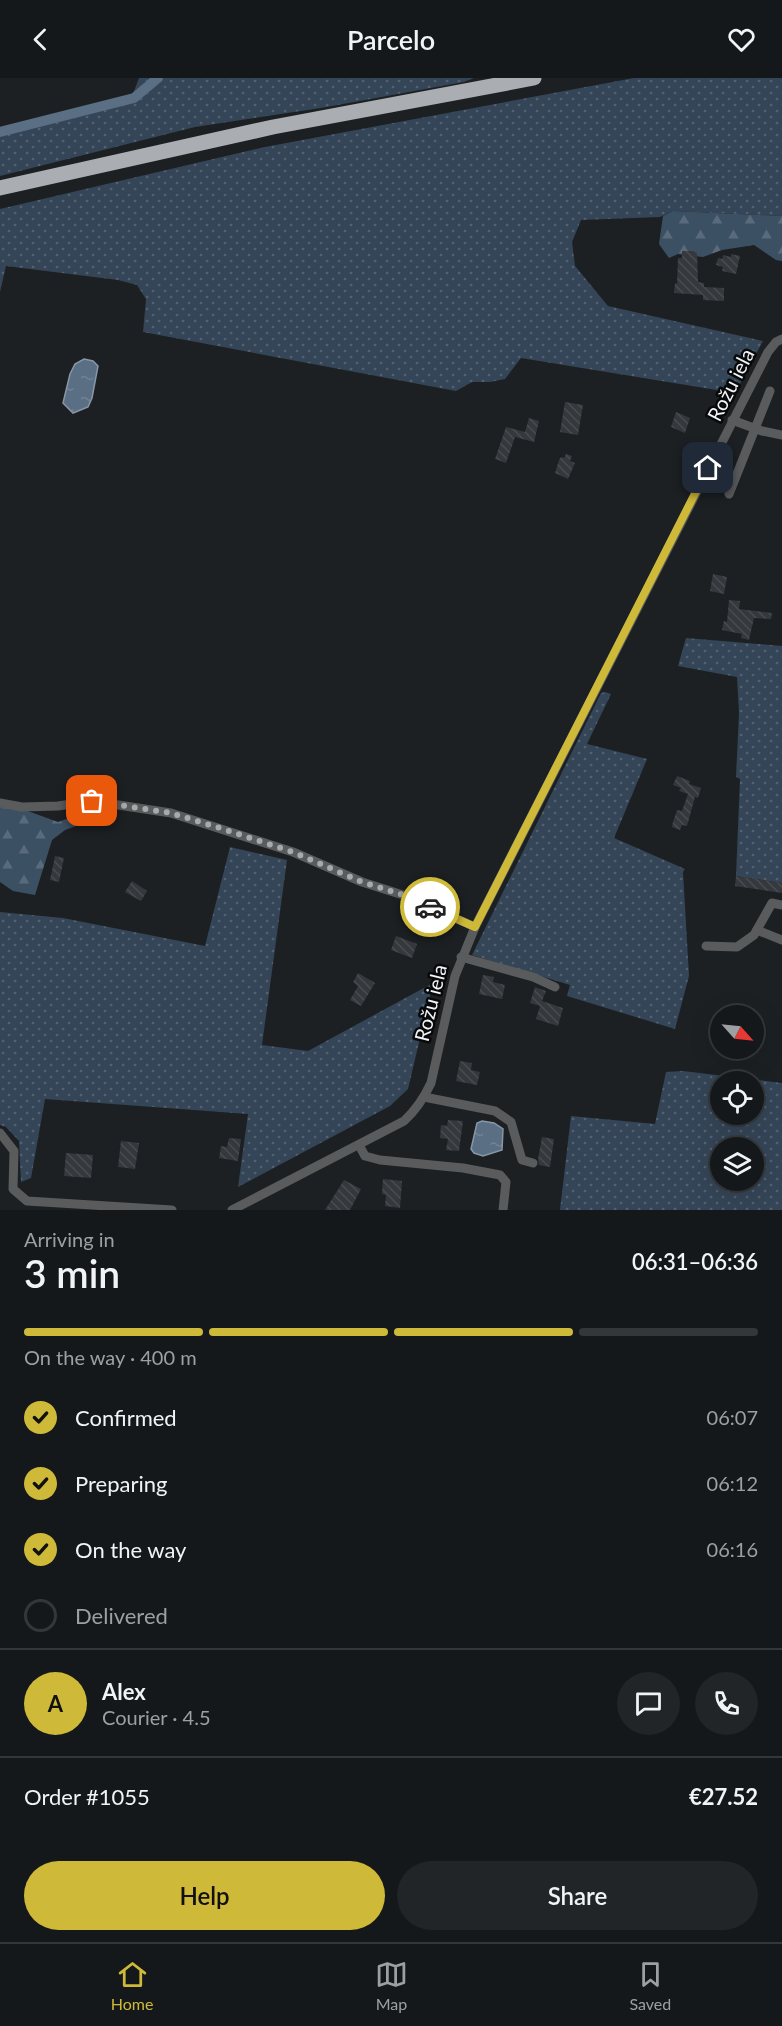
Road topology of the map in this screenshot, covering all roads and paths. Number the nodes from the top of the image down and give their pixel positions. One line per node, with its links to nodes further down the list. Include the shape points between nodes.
1 (534, 78): 2 (highway)
2 (494, 81): 3 (highway)
3 (0, 188)
4 (782, 339): 6 (street, Rožu iela, via 768,352)
5 (770, 391): 7 (street)
6 (732, 420): 7 (street); 12 (street, Rožu iela)
7 (754, 428): 8 (street); 9 (street)
8 (782, 435)
9 (729, 494)
10 (0, 803): 12 (street, via 22,807 92,801 171,813 293,852)
11 (782, 905): 13 (street, via 772,903)
12 (475, 927): 16 (street, Rožu iela)
13 (757, 930): 14 (street); 15 (street, via 737,947)
14 (782, 940)
15 (706, 946)
16 (461, 957): 17 (street); 18 (street, Rožu iela, via 431,1083)
17 (555, 987)
18 (424, 1097): 20 (street, Rožu iela, via 404,1121); 21 (street, via 495,1111 512,1122 522,1160)
19 (0, 1133): 22 (street, via 14,1151 13,1189 27,1201)
20 (359, 1145): 23 (street, Rožu iela); 24 (street, via 365,1156 380,1160 500,1175 506,1182)
21 (533, 1163)
22 (172, 1210)
23 (232, 1210)
24 (502, 1210)

